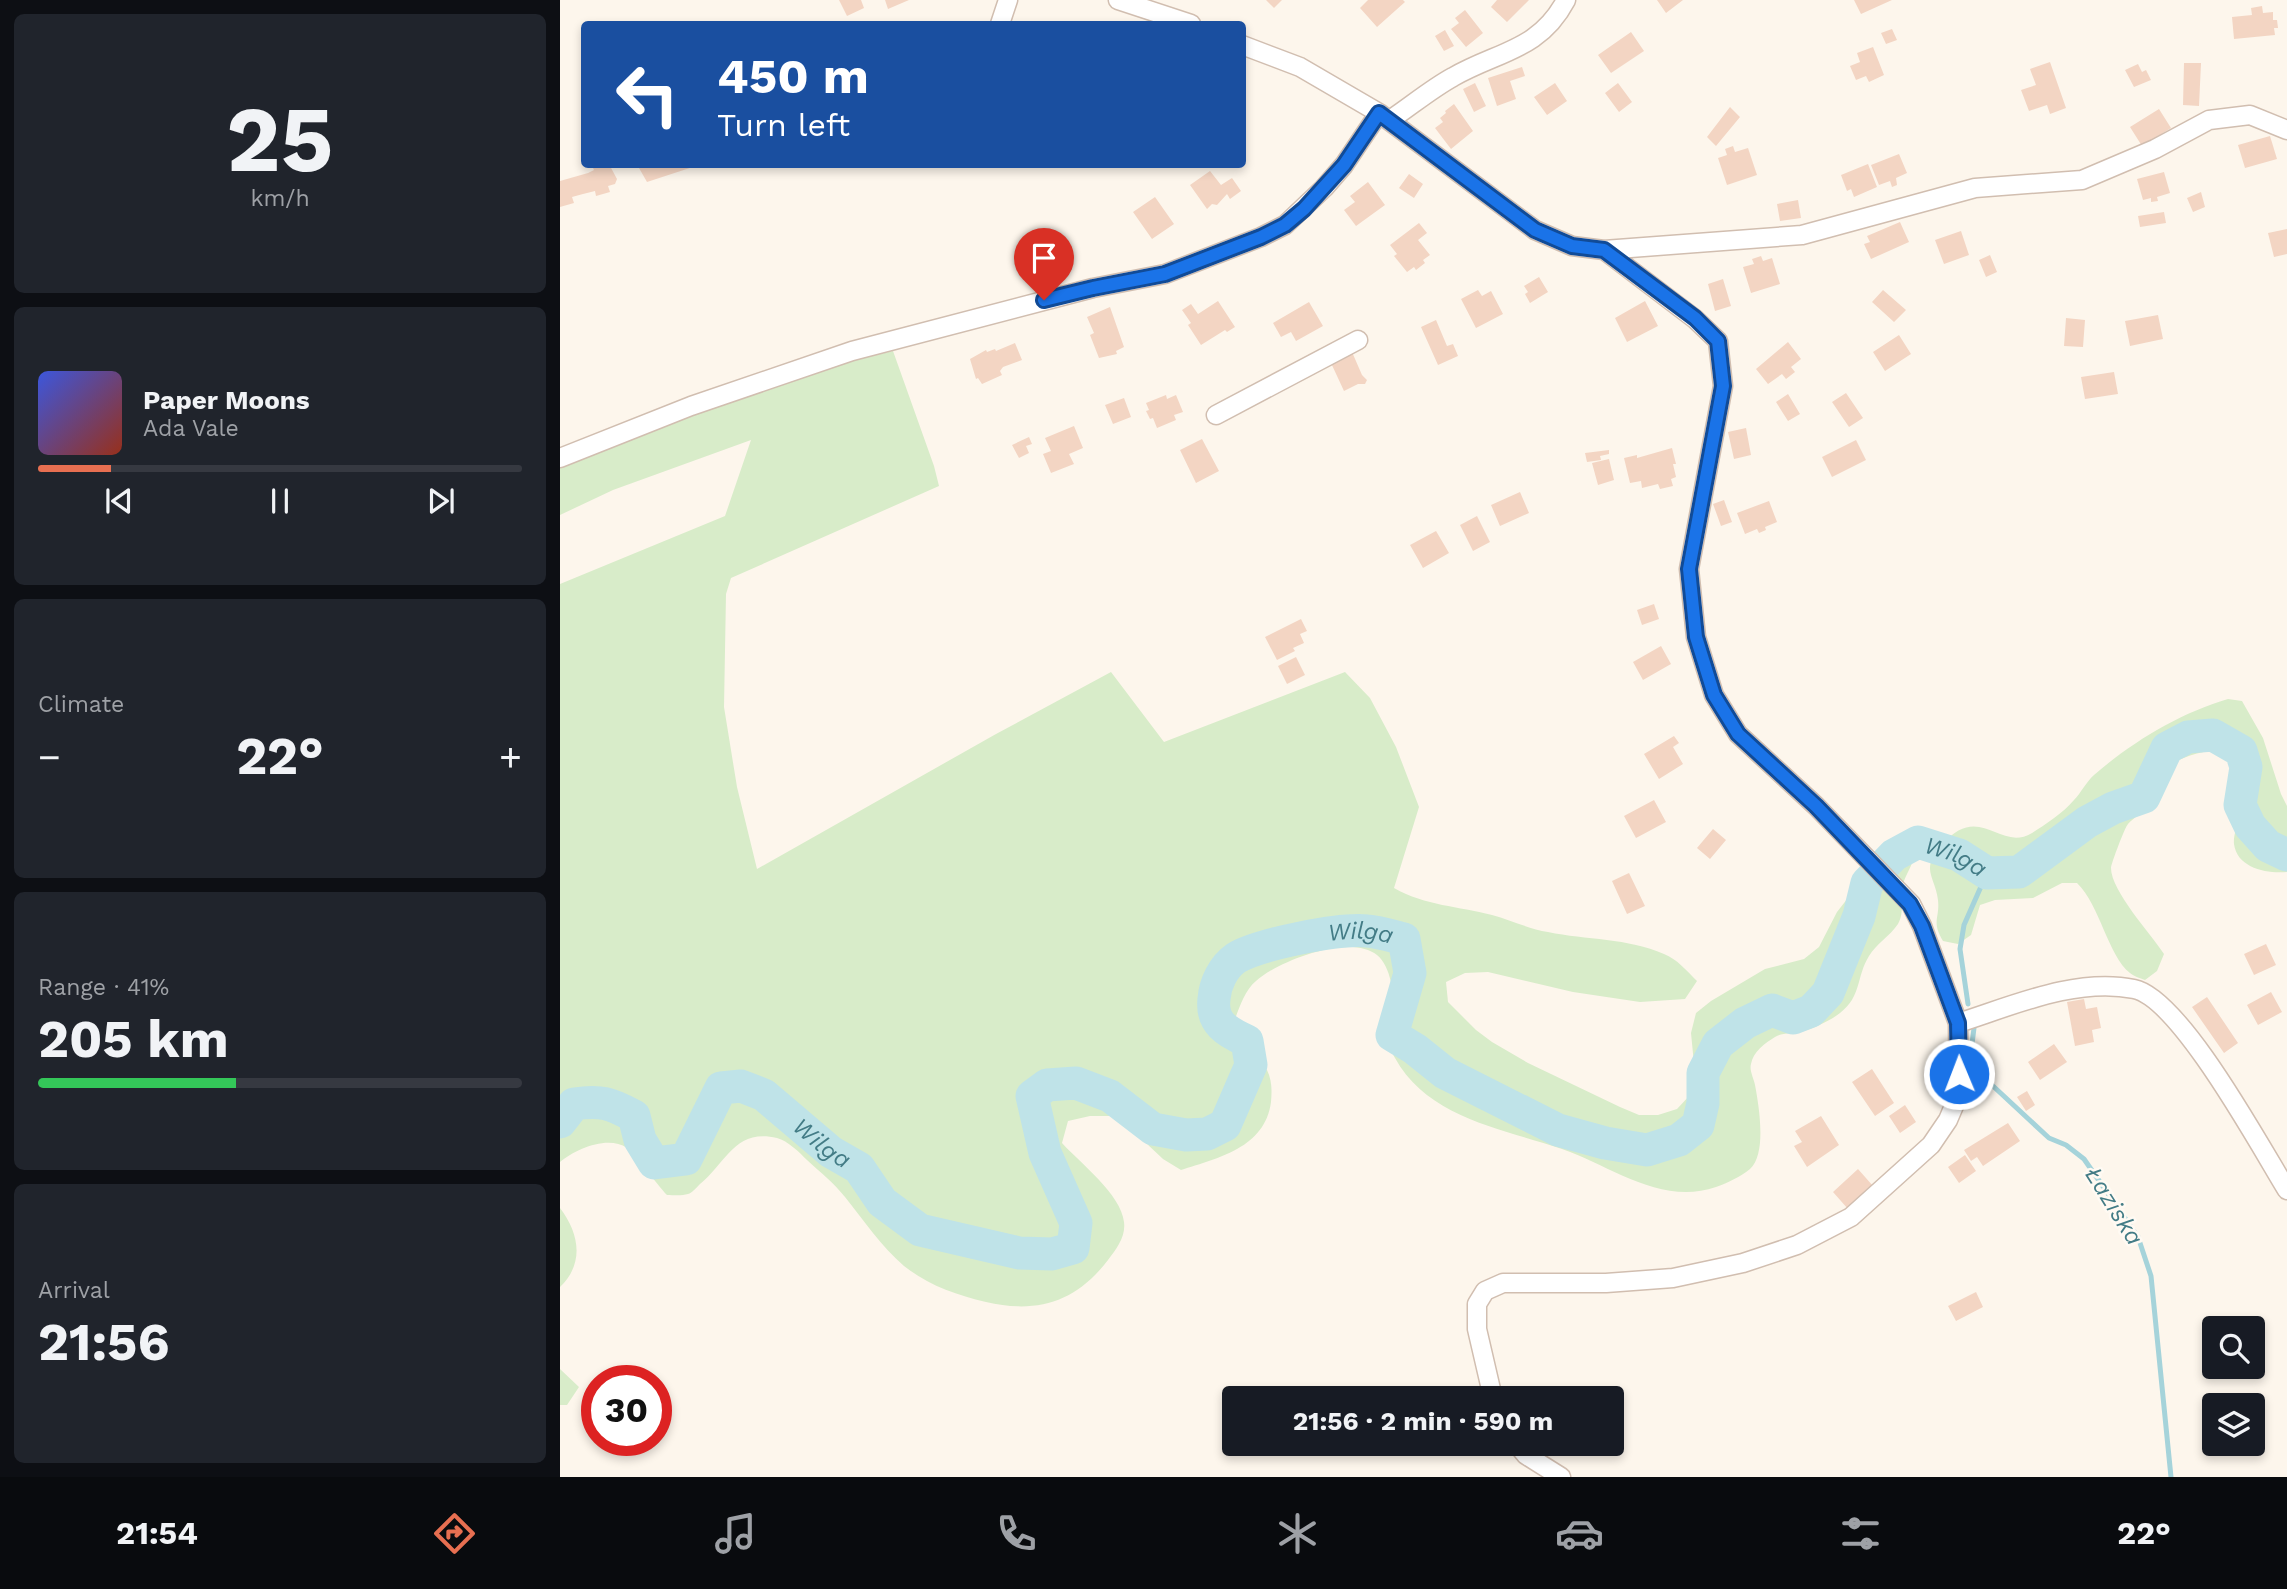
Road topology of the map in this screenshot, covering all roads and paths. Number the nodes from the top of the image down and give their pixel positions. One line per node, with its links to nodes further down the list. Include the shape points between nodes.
1 (1008, 0): 4 (street)
2 (1118, 0): 5 (street)
3 (1566, 0): 7 (street, via 1556,19 1538,36 1452,77)
4 (1001, 21)
5 (1182, 21)
6 (1246, 47): 7 (street, via 1300,67)
7 (1385, 116): 9 (street, via 1535,230 1572,246); 12 (street, via 1324,188 1285,225 1261,237 1165,274 1093,288 852,351 691,406)
8 (2287, 130): 9 (street, via 2250,115 2209,120 2082,180 1975,188 1802,235)
9 (1604, 250): 13 (street, via 1695,318 1718,341 1723,386 1689,569 1696,637 1714,695 1738,734 1816,806 1910,904)
10 (1358, 340): 11 (street)
11 (1216, 415)
12 (560, 458)
13 (1958, 1023): 14 (street, via 2074,989 2137,989 2156,999 2182,1028); 15 (street, via 1959,1094 1948,1120 1931,1145 1851,1217 1797,1245 1743,1263 1673,1278 1503,1283 1485,1291 1477,1304 1477,1329)
14 (2287, 1190)
15 (1490, 1386)
16 (1528, 1456): 17 (street)
17 (1560, 1477)

